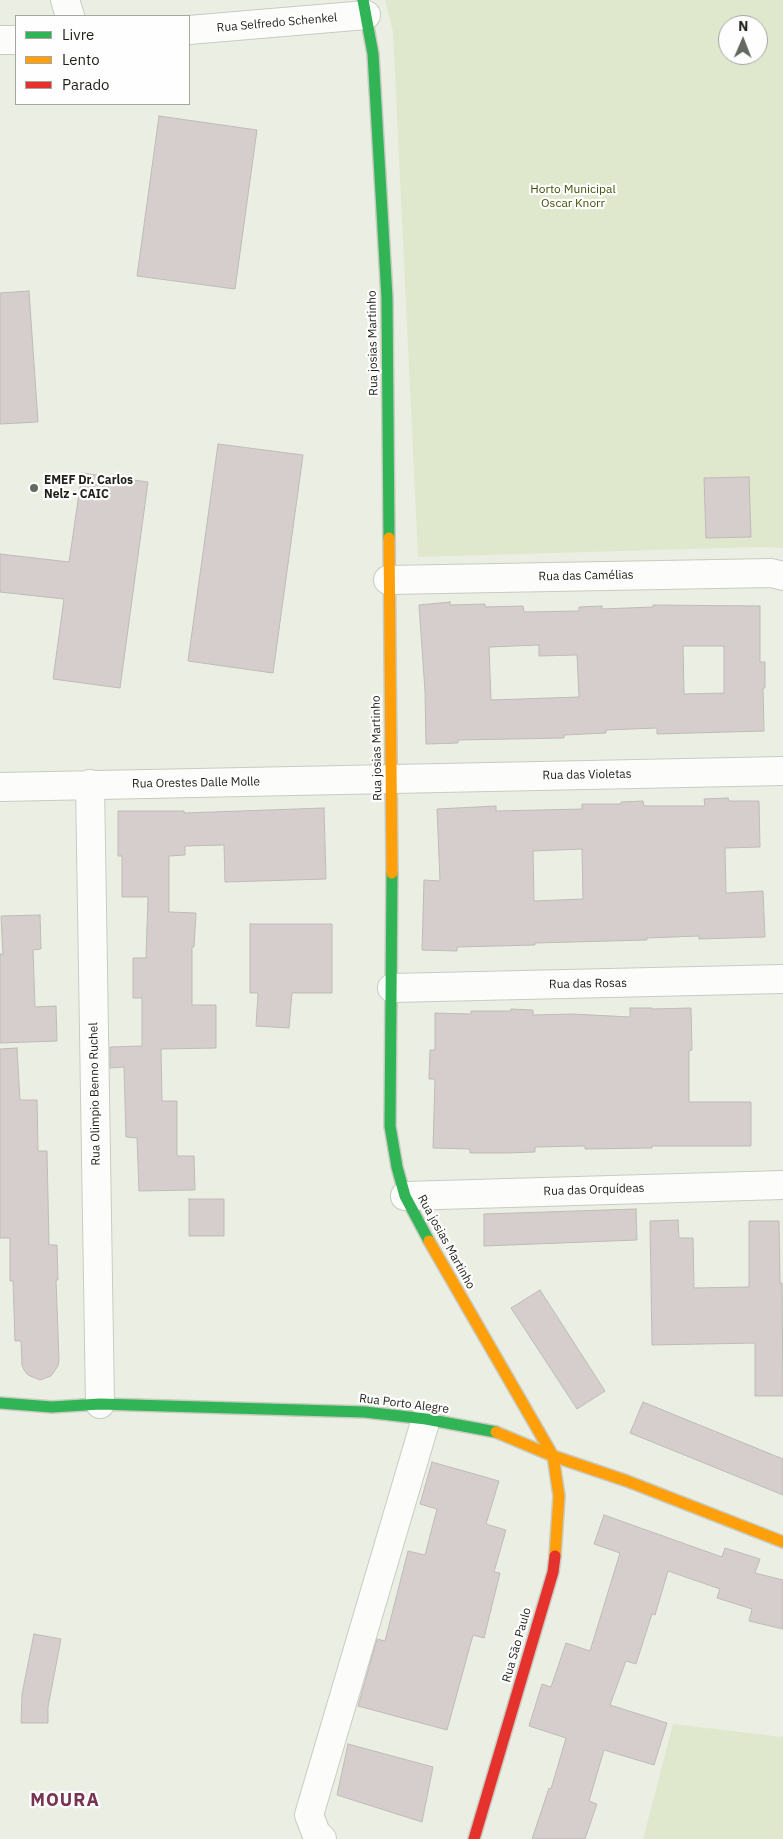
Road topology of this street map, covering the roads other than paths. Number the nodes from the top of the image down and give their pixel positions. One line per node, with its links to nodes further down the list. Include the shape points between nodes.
1 (65, 0): 3 (street)
2 (365, 7): 4 (street, Rua Selfredo Schenkel); 8 (street, Rua josias Martinho, via 373,54 387,298)
3 (70, 15)
4 (190, 30)
5 (0, 40): 6 (street)
6 (15, 40)
7 (783, 576): 8 (street, Rua das Camélias, via 771,573)
8 (388, 580): 10 (street, Rua josias Martinho)
9 (783, 771): 10 (street, Rua das Violetas)
10 (392, 779): 11 (street, Rua Orestes Dalle Molle); 14 (street, Rua josias Martinho)
11 (90, 784): 12 (street, Rua Orestes Dalle Molle); 18 (street, Rua Olimpio Benno Ruchel)
12 (0, 787)
13 (783, 979): 14 (street, Rua das Rosas)
14 (392, 988): 16 (street, Rua josias Martinho, via 390,1126)
15 (783, 1185): 16 (street, Rua das Orquídeas)
16 (405, 1196): 20 (street, Rua josias Martinho)
17 (0, 1403): 18 (street, Rua Porto Alegre, via 52,1407)
18 (100, 1404): 19 (street, Rua Porto Alegre, via 365,1412)
19 (426, 1419): 20 (street, Rua Porto Alegre, via 500,1433); 22 (street, via 309,1815)
20 (553, 1456): 21 (street, Rua Porto Alegre, via 627,1481); 23 (street, Rua São Paulo, via 559,1496 553,1572)
21 (783, 1542)
22 (322, 1839)
23 (474, 1839)

